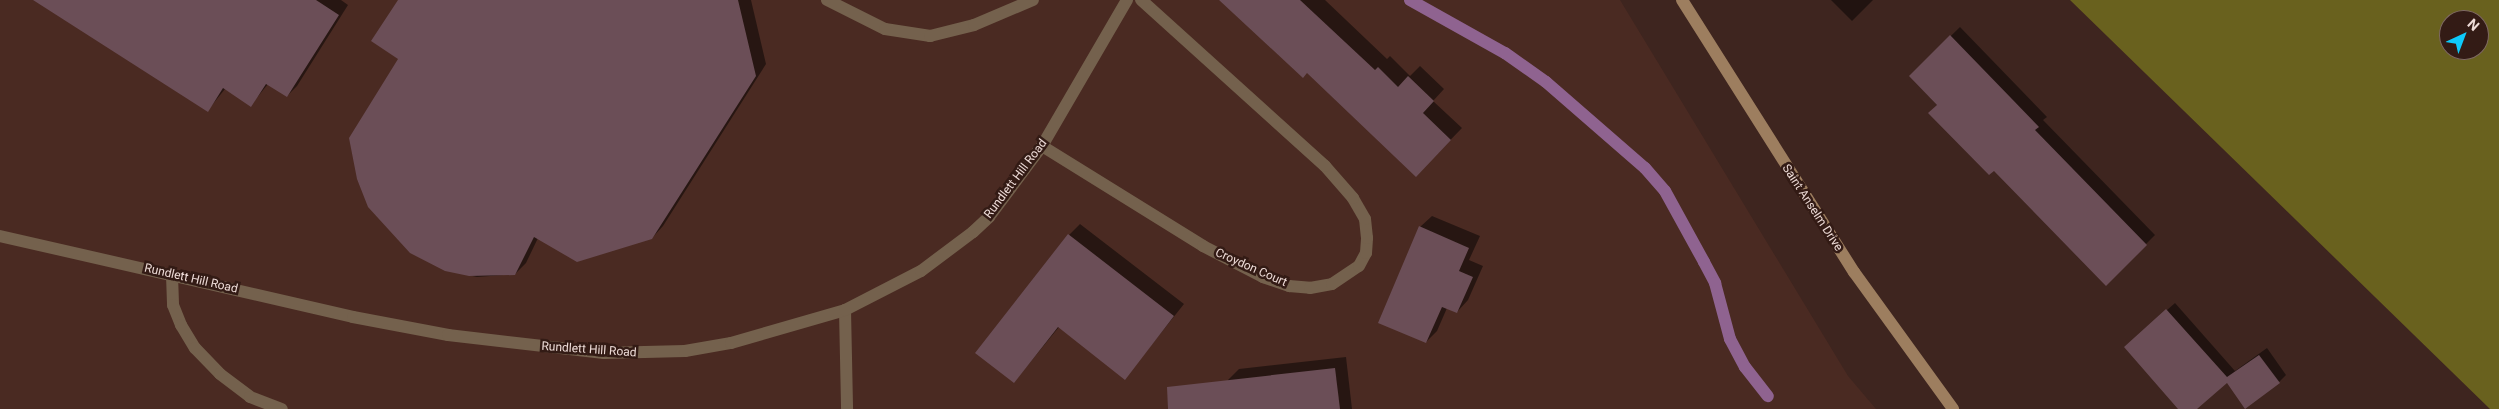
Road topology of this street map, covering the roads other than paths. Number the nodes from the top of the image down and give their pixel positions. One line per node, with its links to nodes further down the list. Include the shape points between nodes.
1 (827, 0): 2 (street, via 885,29 930,36 974,25)
2 (1033, 0)
3 (1126, 0): 6 (street, Rundlett Hill Road)
4 (1141, 0): 6 (street, Croydon Court, via 1291,135 1353,198 1365,219 1367,238 1366,252 1359,266 1332,284 1310,288 1280,283 1203,246)
5 (1682, 0): 12 (street, Saint Anselm Drive, via 1854,272)
6 (1042, 146): 9 (street, Rundlett Hill Road, via 989,217 973,232 921,271)
7 (0, 236): 8 (street, Rundlett Hill Road)
8 (172, 275): 9 (street, Rundlett Hill Road, via 448,335 604,353 685,351 731,343); 10 (street, via 174,304 181,326 195,348 220,374 250,397)
9 (845, 310): 11 (street)
10 (282, 409)
11 (847, 409)
12 (1953, 409)

